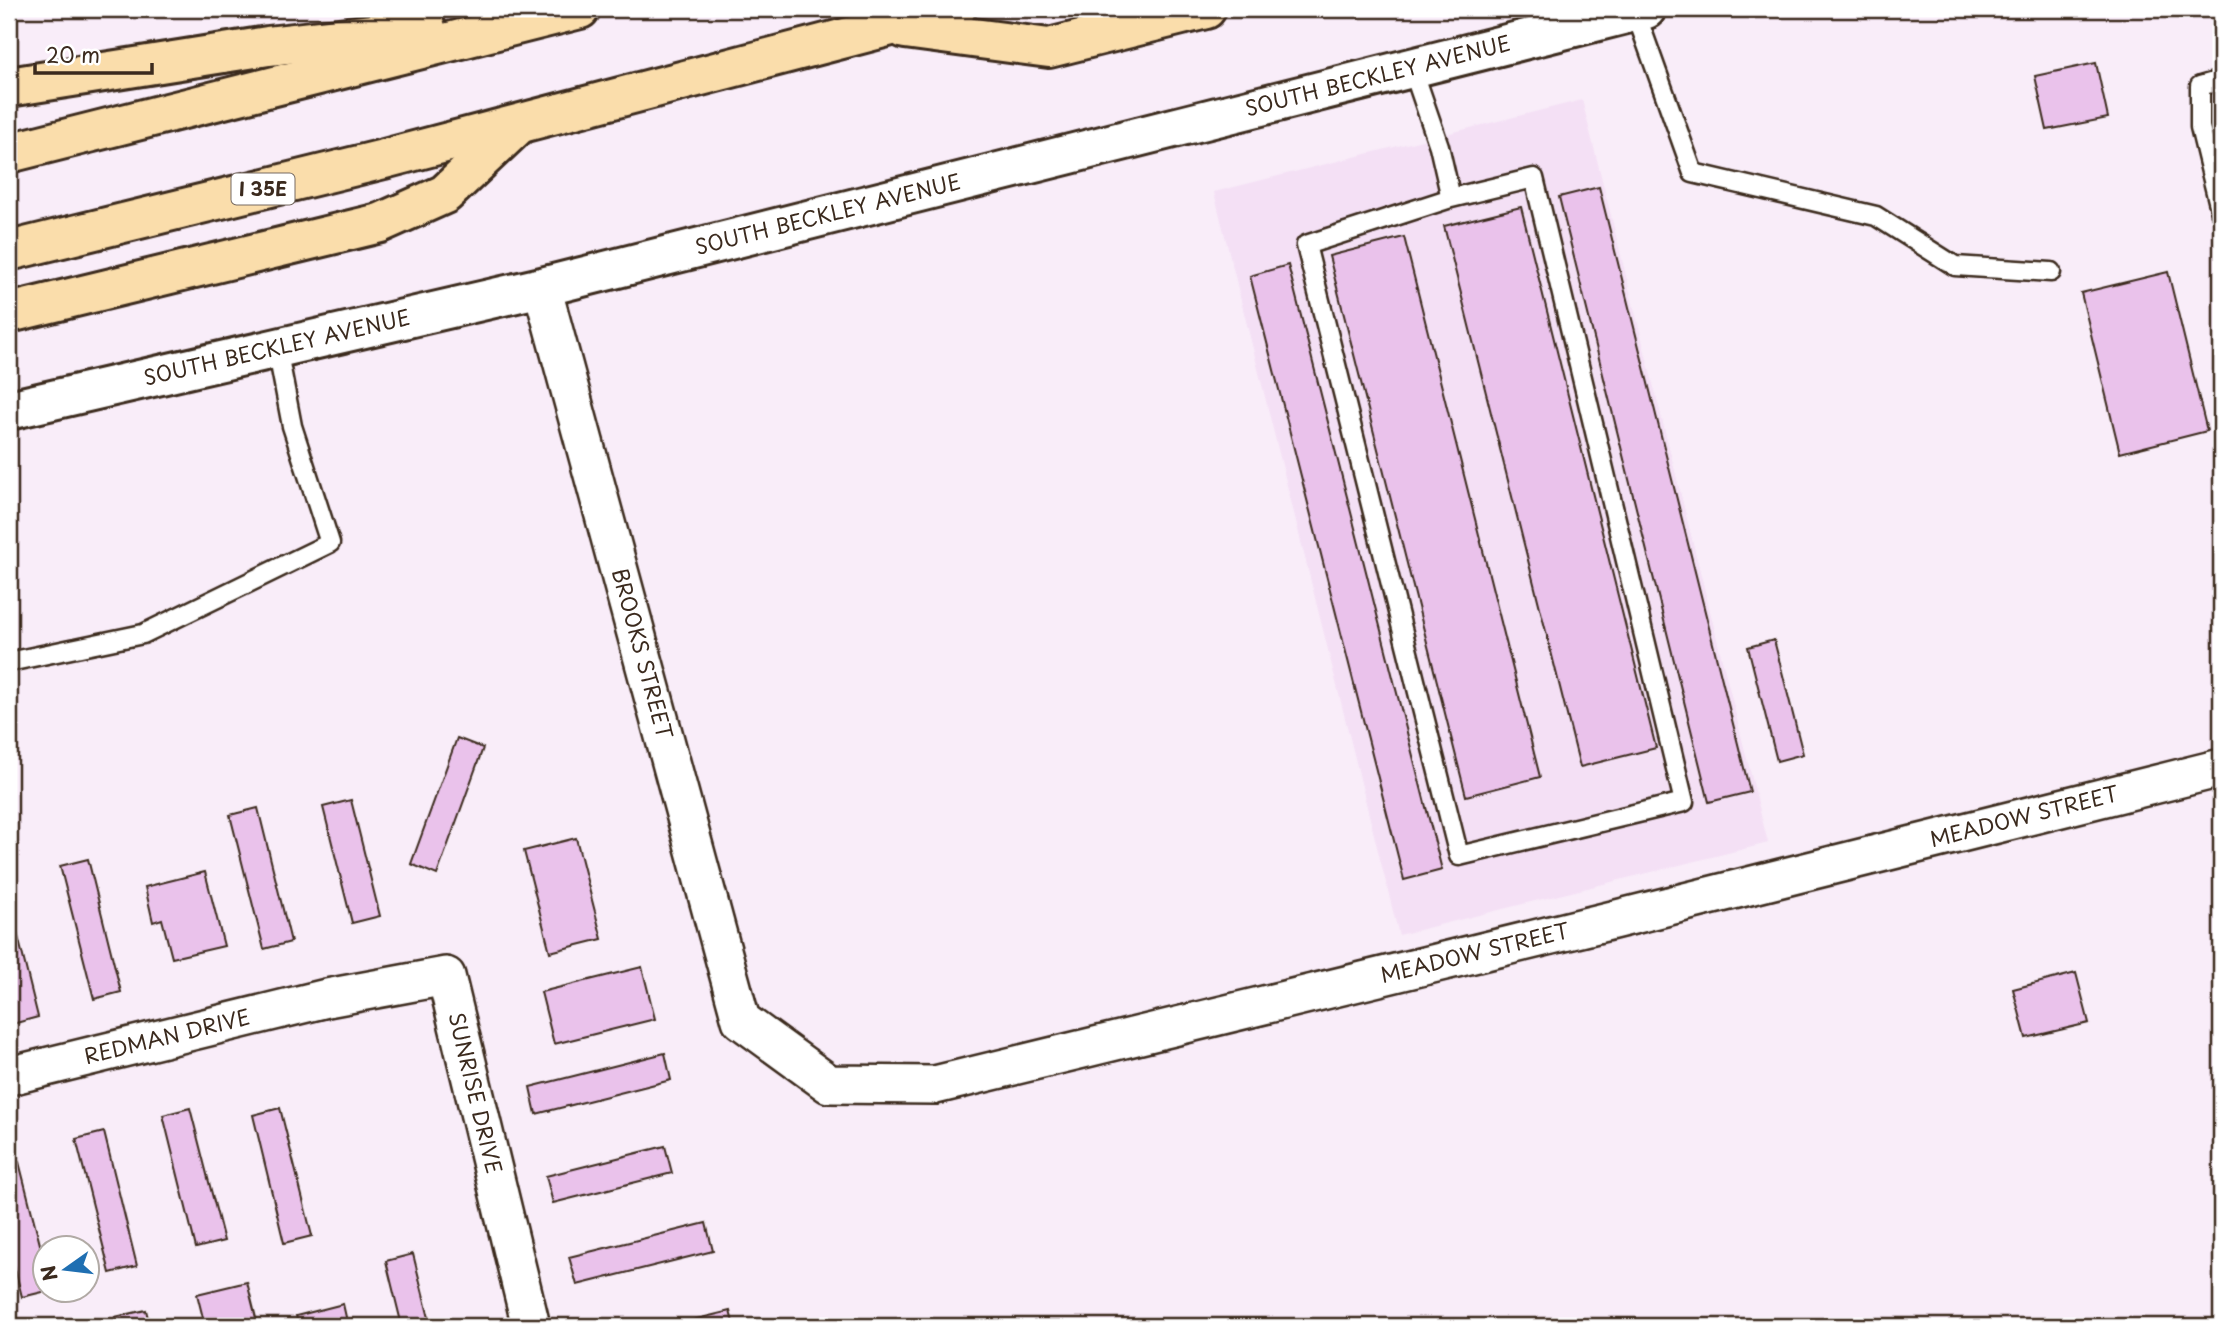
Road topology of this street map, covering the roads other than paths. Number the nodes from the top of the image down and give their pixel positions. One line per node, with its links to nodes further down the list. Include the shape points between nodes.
1 (956, 9): 5 (highway, I 35E)
2 (1206, 9): 5 (highway, via 1049,48)
3 (576, 10): 8 (highway, via 268,46); 10 (highway)
4 (1640, 10): 6 (main road, SOUTH BECKLEY AVENUE); 14 (lane, via 1693,173 1876,216 1955,267)
5 (886, 27): 9 (highway, I 35E)
6 (1412, 67): 11 (lane); 15 (main road, SOUTH BECKLEY AVENUE)
7 (2221, 80): 12 (lane, via 2200,86 2200,127)
8 (9, 87)
9 (518, 125): 13 (highway, I 35E); 16 (highway, via 444,194 380,223)
10 (9, 153)
11 (1451, 198): 11 (lane, via 1534,178 1685,802 1459,856 1306,246)
12 (2221, 213)
13 (9, 251)
14 (2051, 272)
15 (542, 287): 17 (main road, SOUTH BECKLEY AVENUE); 22 (street, BROOKS STREET)
16 (9, 313)
17 (277, 348): 18 (main road, SOUTH BECKLEY AVENUE); 19 (lane, via 292,426 330,543 143,634)
18 (9, 410)
19 (9, 662)
20 (2221, 768): 22 (street, MEADOW STREET, via 935,1085 829,1084)
21 (327, 998): 23 (street, REDMAN DRIVE); 24 (street, SUNRISE DRIVE, via 446,976)
22 (741, 1020)
23 (9, 1076)
24 (531, 1326)

